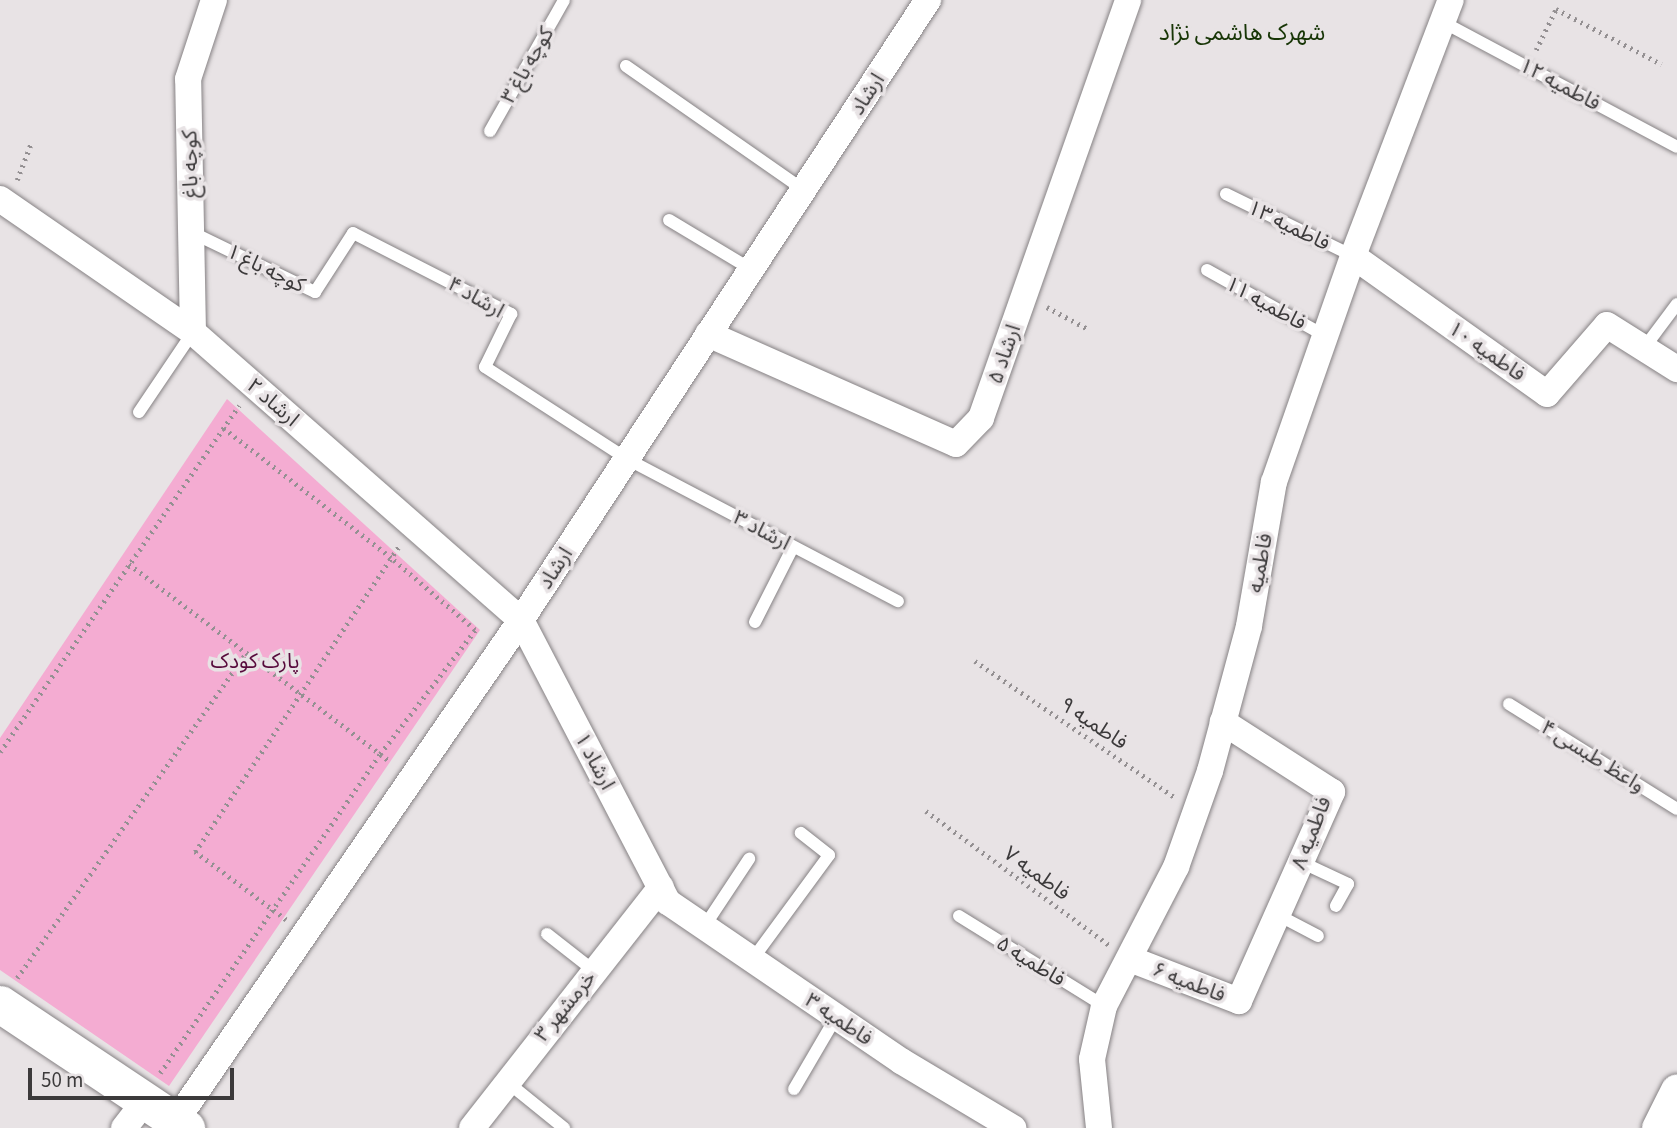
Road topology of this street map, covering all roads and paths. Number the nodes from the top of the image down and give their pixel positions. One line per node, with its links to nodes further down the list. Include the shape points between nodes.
1 (214, 0): 16 (street, کوچه باغ, via 188,79)
2 (564, 0): 9 (lane, کوچه باغ ۳)
3 (928, 0): 12 (street, ارشاد)
4 (1128, 0): 21 (street, ارشاد ۵)
5 (1447, 11): 8 (lane, فاطمیه ۱۲); 18 (street, فاطمیه)
6 (1661, 64): 8 (path, via 1556,9)
7 (626, 66): 12 (lane)
8 (1528, 67): 11 (lane, فاطمیه ۱۲)
9 (490, 131)
10 (32, 143): 14 (path)
11 (1677, 147)
12 (804, 190): 19 (street, ارشاد)
13 (1226, 194): 18 (lane, فاطمیه ۱۳)
14 (4, 201): 24 (street, ارشاد ۲)
15 (669, 220): 19 (lane)
16 (191, 232): 17 (lane, کوچه باغ ۱, via 315,292); 24 (street, کوچه باغ)
17 (353, 233): 32 (lane, ارشاد ۴, via 511,314 485,367)
18 (1353, 256): 26 (street, فاطمیه); 27 (street, فاطمیه ۱۰, via 1547,394 1607,324)
19 (750, 268): 25 (street, ارشاد)
20 (1207, 270): 26 (lane, فاطمیه ۱۱)
21 (1024, 296): 23 (path); 25 (street, ارشاد ۵, via 982,418 956,444)
22 (1677, 304): 27 (lane)
23 (1088, 329)
24 (193, 332): 29 (street, ارشاد ۲); 30 (lane)
25 (708, 334): 32 (street, ارشاد)
26 (1325, 336): 44 (street, فاطمیه, via 1274,482 1249,626)
27 (1644, 348): 28 (street)
28 (1677, 369)
29 (253, 385): 31 (path); 33 (street, ارشاد ۲)
30 (139, 412)
31 (223, 428): 35 (path); 36 (path)
32 (626, 459): 34 (lane, ارشاد ۳); 38 (street, ارشاد)
33 (413, 525): 35 (path); 38 (street, ارشاد ۲)
34 (793, 547): 37 (lane, ارشاد ۳); 39 (lane)
35 (391, 558): 42 (path); 46 (path, via 475,630)
36 (129, 564): 40 (path); 45 (path)
37 (898, 601)
38 (521, 620): 47 (street, ارشاد); 54 (street, ارشاد ۱)
39 (755, 622)
40 (246, 653): 42 (path); 66 (path)
41 (975, 661): 50 (path, فاطمیه ۹)
42 (302, 695): 46 (path); 56 (path, via 195,852)
43 (1509, 704): 48 (lane, واعظ طبسی ۴)
44 (1223, 722): 50 (street, فاطمیه); 53 (street, فاطمیه ۸, via 1332,792)
45 (0, 752)
46 (380, 754): 47 (path); 56 (path)
47 (412, 779): 60 (street, ارشاد)
48 (1677, 808)
49 (926, 811): 63 (path, فاطمیه ۷)
50 (1195, 811): 63 (street, فاطمیه, via 1176,867)
51 (801, 833): 64 (lane, via 829,855)
52 (749, 859): 59 (lane)
53 (1301, 862): 55 (lane, via 1348,884); 57 (street, فاطمیه ۸)
54 (664, 895): 59 (street, فاطمیه ۳); 65 (street, خرمشهر ۳)
55 (1336, 906)
56 (273, 911): 60 (path); 73 (path)
57 (1278, 915): 62 (lane); 63 (street, فاطمیه ۶, via 1239,1001)
58 (958, 916): 67 (lane, فاطمیه ۵)
59 (704, 927): 64 (street, فاطمیه ۳)
60 (305, 934): 73 (street, ارشاد)
61 (547, 934): 65 (lane)
62 (1318, 936)
63 (1130, 959): 67 (street, فاطمیه)
64 (752, 960): 68 (street, فاطمیه ۳)
65 (593, 970): 70 (street, خرمشهر ۳)
66 (8, 992): 73 (main road)
67 (1104, 1006): 77 (street, فاطمیه, via 1092,1059)
68 (836, 1017): 71 (lane); 76 (street, فاطمیه ۳)
69 (0, 1027): 73 (main road)
70 (505, 1081): 74 (street, خرمشهر ۳); 75 (lane)
71 (794, 1090)
72 (1677, 1090): 78 (street)
73 (155, 1121)
74 (472, 1128)
75 (564, 1128)
76 (1013, 1128)
77 (1099, 1128)
78 (1658, 1128)

